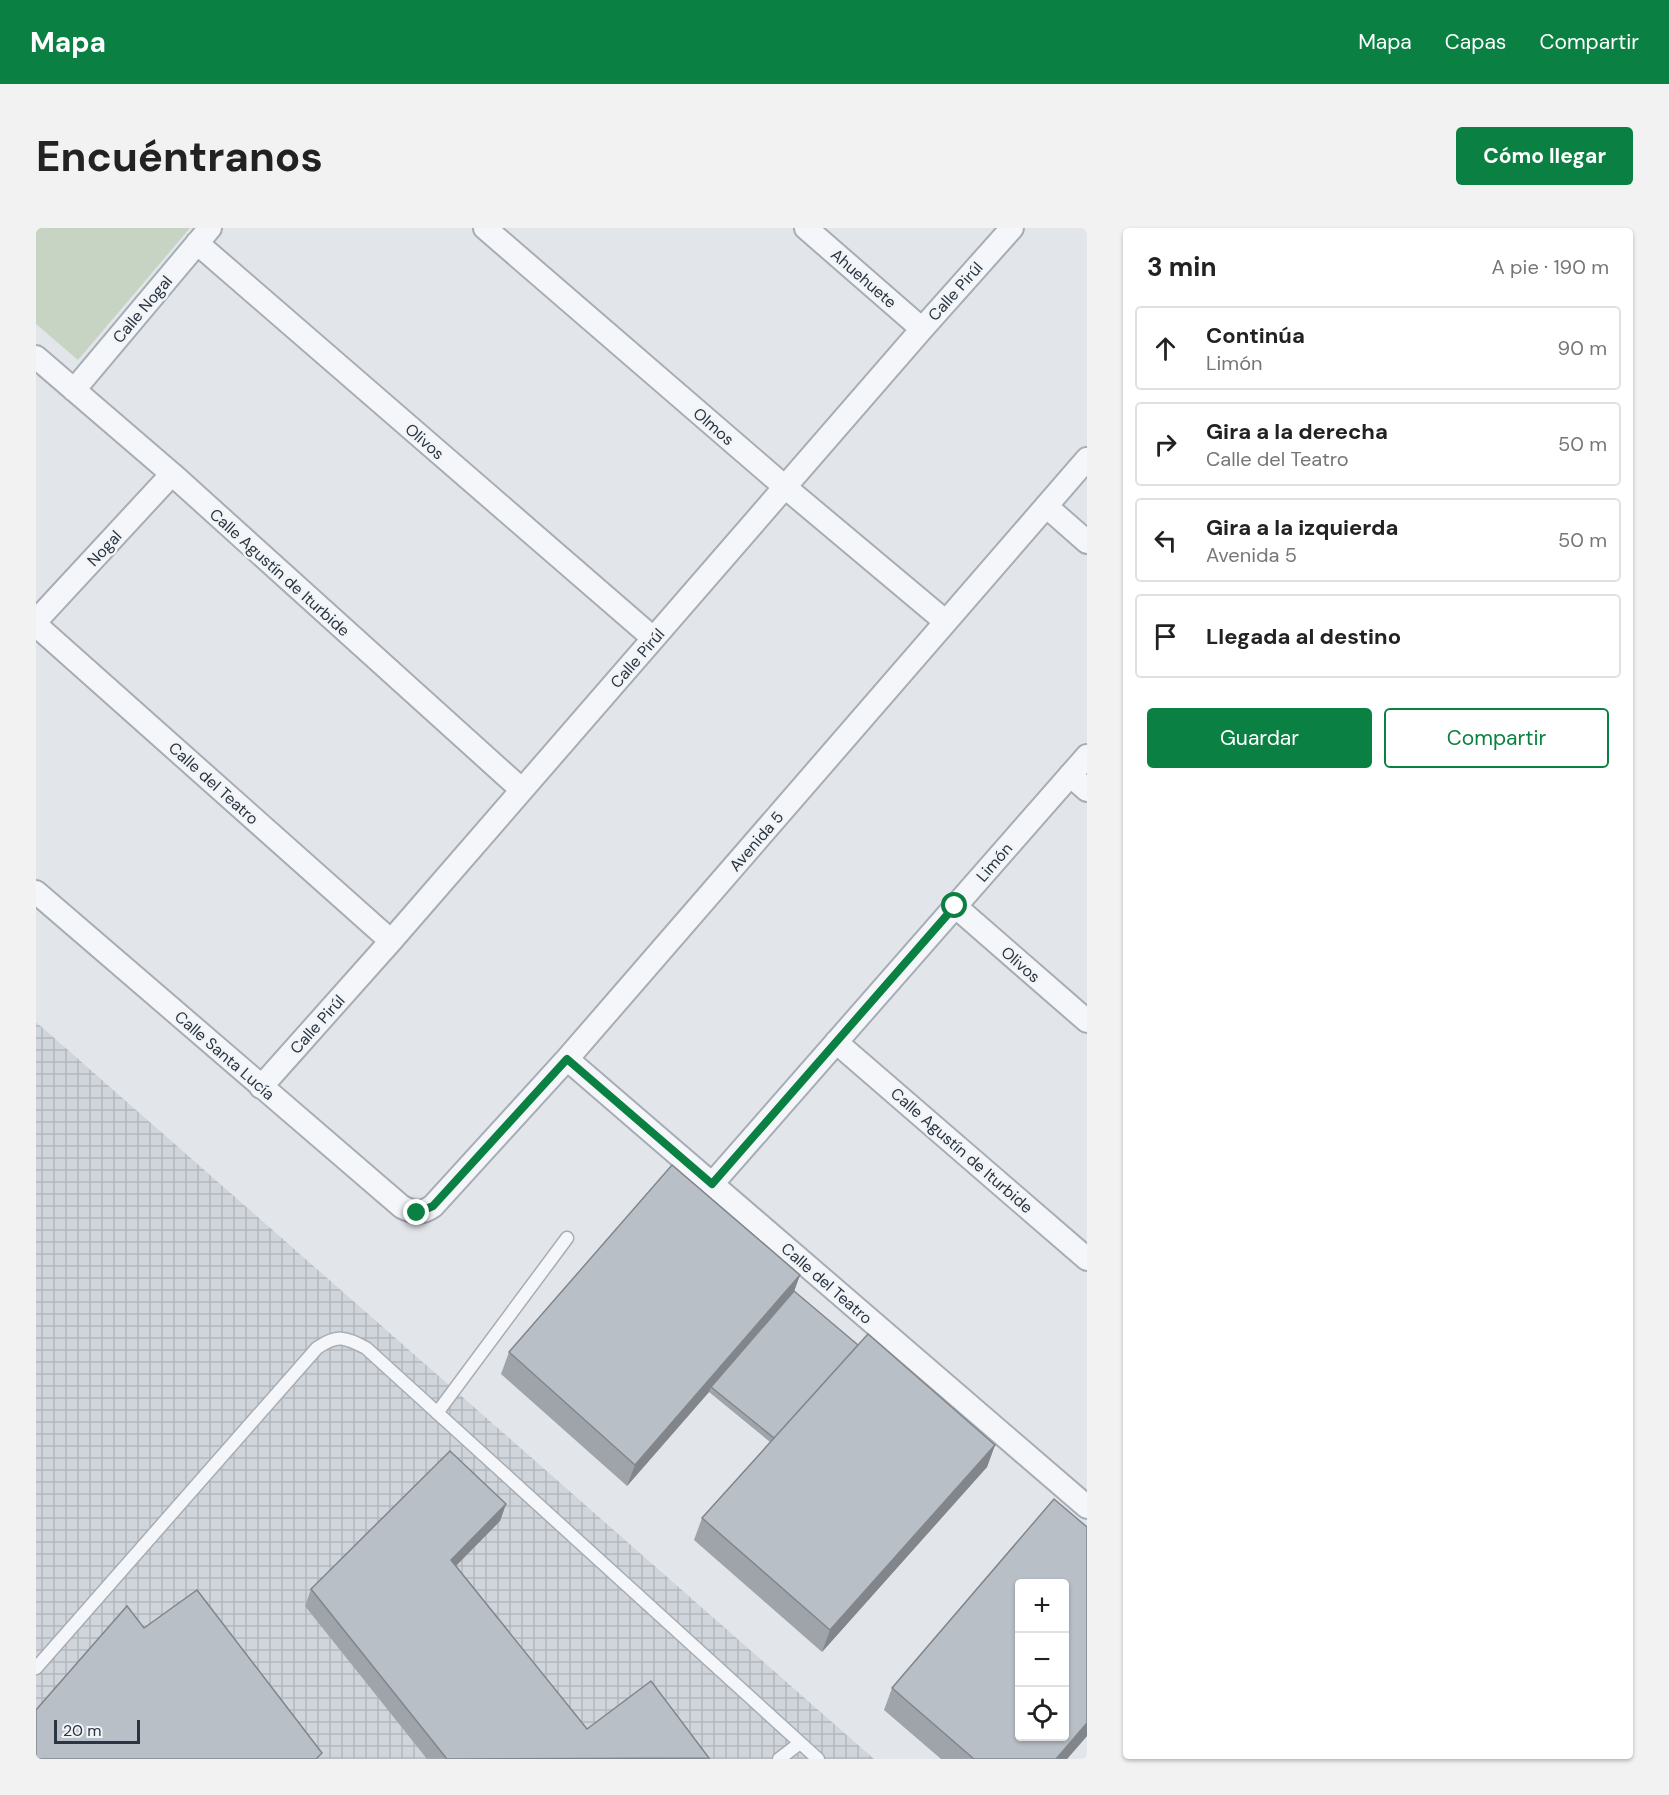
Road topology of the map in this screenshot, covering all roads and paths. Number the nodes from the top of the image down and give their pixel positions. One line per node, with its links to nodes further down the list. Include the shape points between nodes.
1 (485, 228): 10 (street, Olmos)
2 (806, 228): 5 (street, Ahuehuete)
3 (1012, 228): 5 (street, Calle Pirúl)
4 (204, 235): 7 (street, Calle Nogal); 15 (street, Olivos)
5 (922, 329): 10 (street, Calle Pirúl)
6 (36, 357): 7 (street, Calle Agustín de Iturbide)
7 (74, 390): 9 (street, Calle Agustín de Iturbide)
8 (1087, 459): 11 (street, Avenida 5)
9 (172, 474): 14 (street, Nogal); 18 (street, Calle Agustín de Iturbide)
10 (785, 487): 13 (street, Olmos); 15 (street, Calle Pirúl)
11 (1046, 506): 12 (street); 13 (street, Avenida 5)
12 (1087, 542)
13 (946, 622): 24 (street, Avenida 5)
14 (36, 623): 21 (street, Calle del Teatro)
15 (653, 638): 18 (street, Calle Pirúl)
16 (1087, 756): 17 (street, Limón)
17 (1079, 782): 20 (street, Limón)
18 (522, 790): 21 (street, Calle Pirúl)
19 (36, 892): 25 (street, Calle Santa Lucía)
20 (955, 906): 22 (street, Olivos); 23 (street, Limón)
21 (391, 941): 25 (street, Calle Pirúl)
22 (1087, 1021)
23 (836, 1042): 26 (street, Limón); 29 (street, Calle Agustín de Iturbide)
24 (567, 1059): 26 (street, Calle del Teatro); 27 (street, Avenida 5, via 433,1206)
25 (261, 1087): 27 (street, Calle Santa Lucía, via 402,1207)
26 (712, 1184): 31 (street, Calle del Teatro)
27 (417, 1213)
28 (567, 1238): 30 (lane)
29 (1087, 1259)
30 (437, 1413): 32 (lane, via 366,1348 346,1338 331,1338 316,1348); 33 (lane)
31 (1087, 1508)
32 (36, 1668)
33 (800, 1743): 34 (lane); 35 (lane)
34 (779, 1759)
35 (818, 1759)

